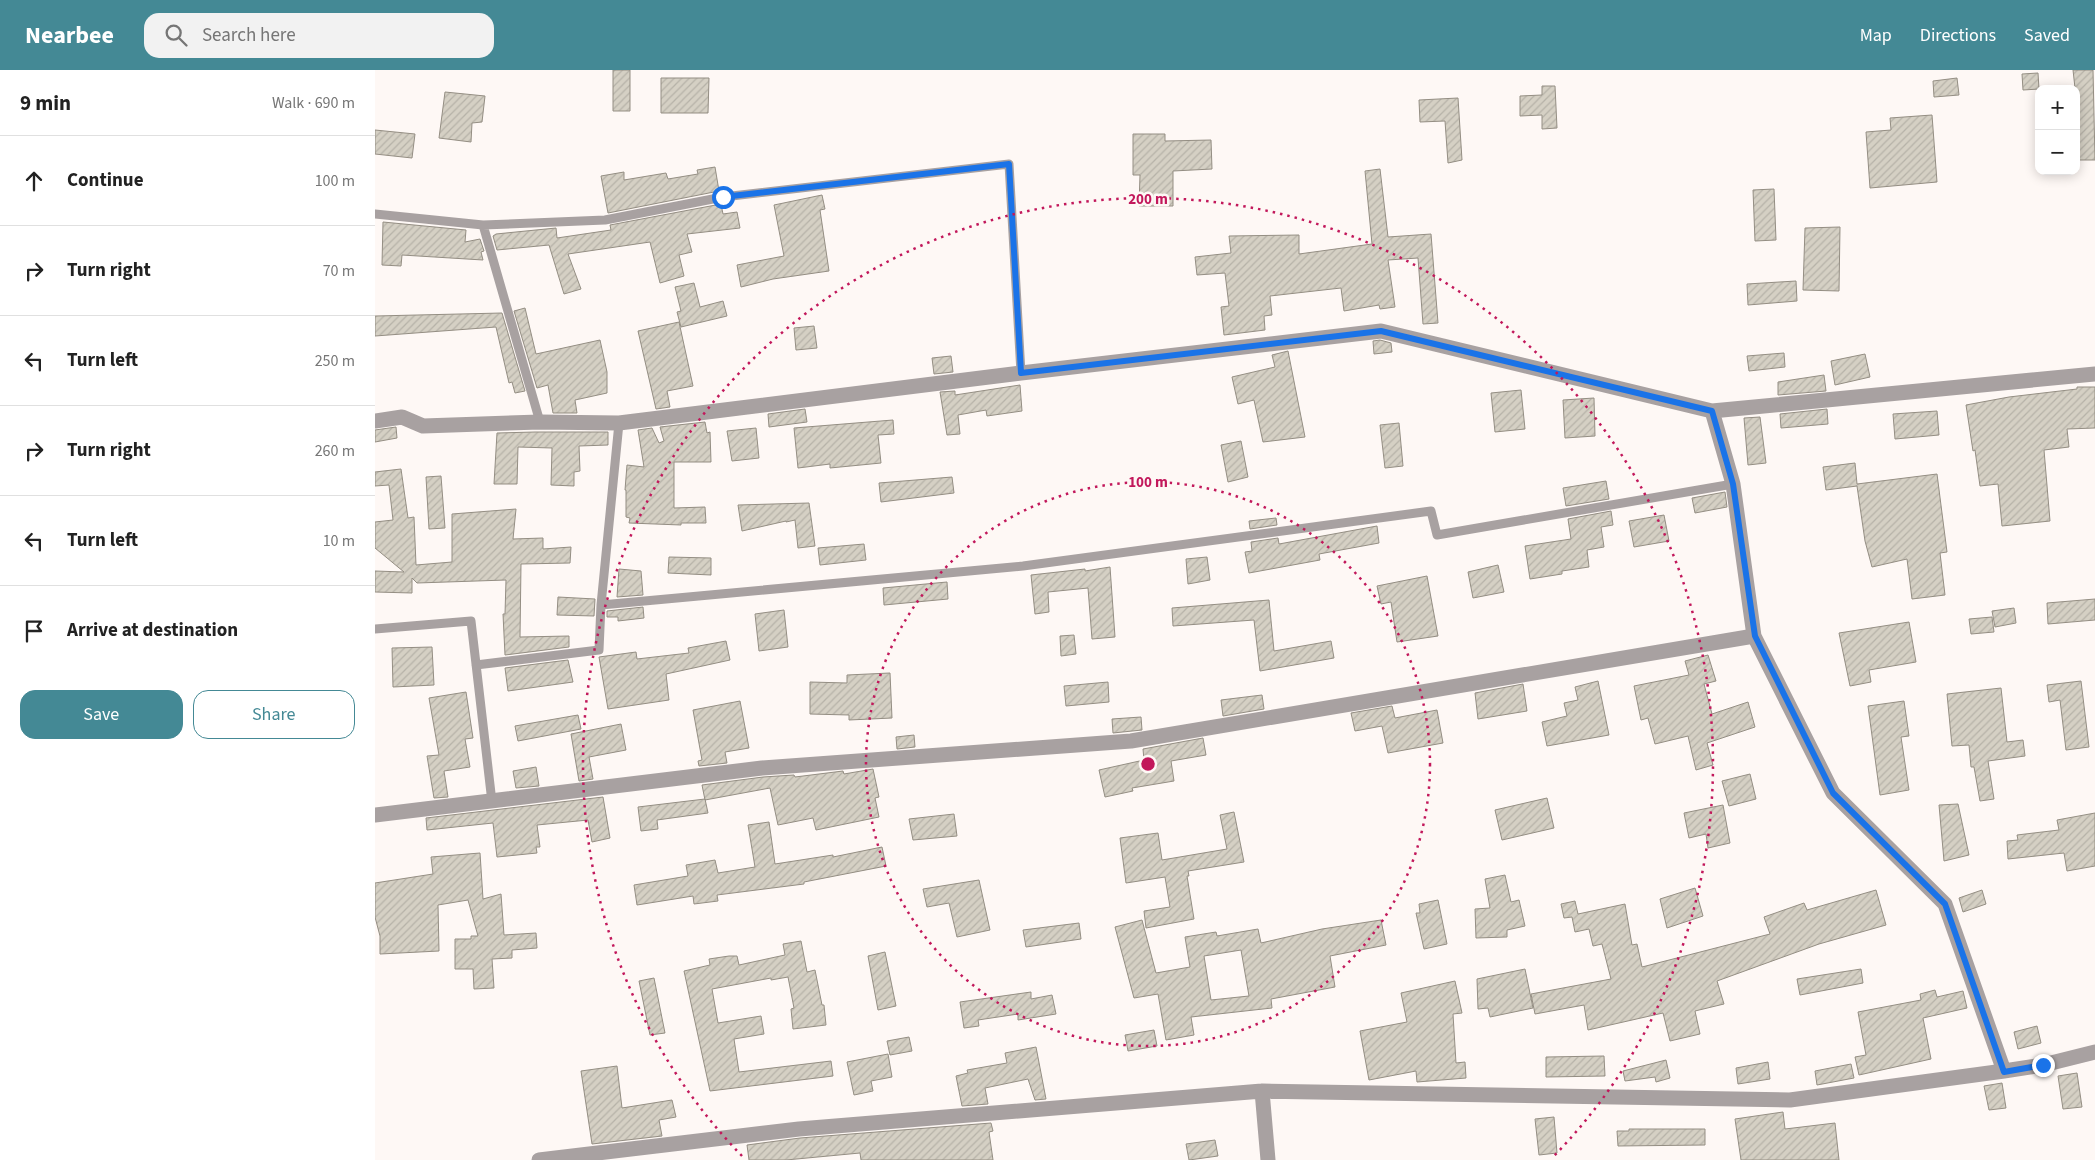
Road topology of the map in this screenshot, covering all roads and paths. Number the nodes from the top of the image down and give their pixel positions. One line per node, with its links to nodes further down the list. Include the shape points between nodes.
1 (375, 214): 2 (lane)
2 (483, 225): 3 (lane, via 605,220 723,197 1009,164); 7 (lane)
3 (1021, 373): 5 (street, via 1381,331); 8 (street)
4 (2095, 374): 5 (street)
5 (1712, 411): 9 (street)
6 (375, 421): 7 (street, via 402,417 423,426)
7 (540, 422): 8 (street)
8 (619, 423): 10 (lane)
9 (1733, 484): 10 (lane, via 1437,535 1431,511 1023,566); 12 (street)
10 (601, 605): 13 (lane, via 599,650)
11 (375, 629): 13 (lane, via 471,621)
12 (1755, 636): 14 (street, via 1131,741 762,768); 17 (street, via 1833,793 1945,904)
13 (476, 665): 14 (lane)
14 (492, 802): 15 (street)
15 (375, 815)
16 (2095, 1052): 17 (street)
17 (2004, 1072): 18 (street, via 1790,1100)
18 (1262, 1091): 19 (street, via 799,1130); 20 (street)
19 (539, 1160)
20 (1268, 1160)

